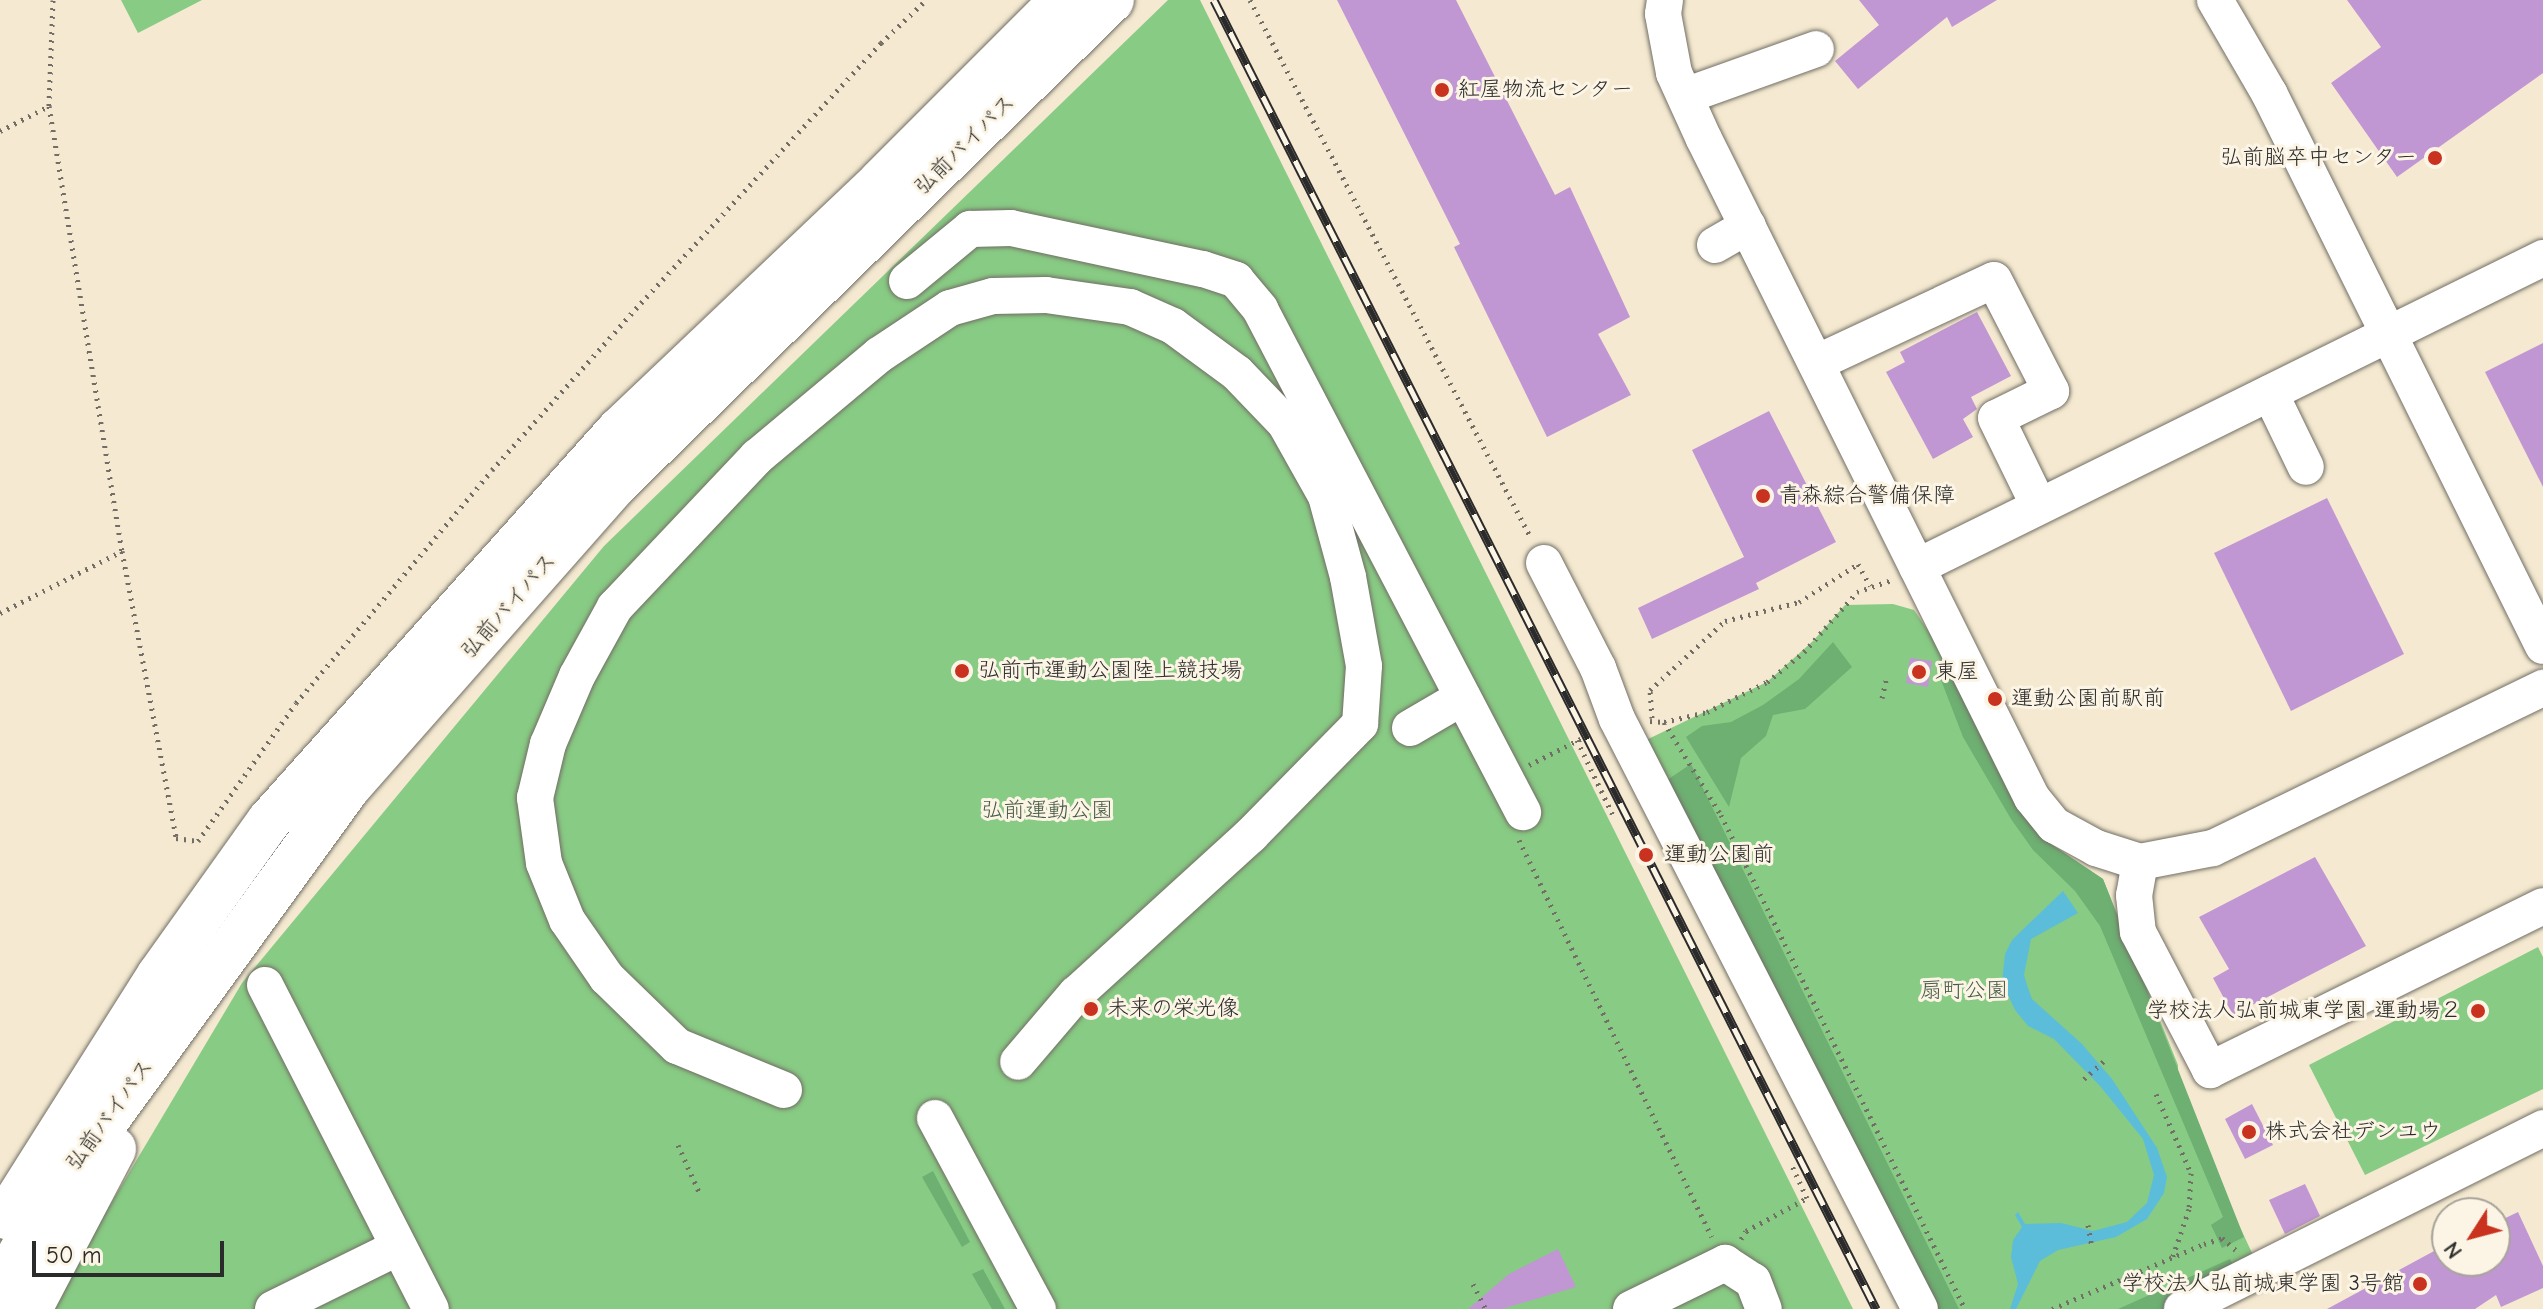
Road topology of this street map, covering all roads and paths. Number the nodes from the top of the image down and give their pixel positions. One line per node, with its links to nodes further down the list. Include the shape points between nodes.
1 (53, 0): 10 (path)
2 (926, 0): 23 (path, via 492,470 296,703 198,841 176,838)
3 (1062, 0): 43 (highway, 弘前バイパス, via 619,430 269,821)
4 (1112, 0): 45 (highway, 弘前バイパス, via 616,484 348,788)
5 (1250, 0): 24 (path)
6 (1665, 0): 9 (street)
7 (2215, 0): 18 (street, via 2269,93)
8 (1816, 49): 9 (street)
9 (1668, 82): 12 (street)
10 (49, 106): 11 (path); 23 (path)
11 (0, 131)
12 (1748, 226): 13 (street); 19 (street)
13 (1715, 245)
14 (1150, 257): 16 (street, via 1011,228 970,229); 17 (street); 31 (street, via 1236,280 1260,309)
15 (2543, 258): 18 (street)
16 (907, 281)
17 (1130, 307): 47 (street, via 1173,326 1237,373 1285,423 1326,496 1364,666 1360,724 1251,835 1114,956); 49 (street, via 1046,295 993,296 950,308 879,355 757,457 615,607 577,676 548,744 535,798 544,863 567,920 607,978 677,1046)
18 (2387, 335): 20 (street); 28 (street)
19 (1816, 363): 22 (street, via 1994,280 2051,391 1996,418); 25 (street)
20 (2270, 393): 21 (street); 22 (street)
21 (2306, 467)
22 (2039, 506): 25 (street)
23 (122, 551): 27 (path)
24 (1544, 563): 35 (street, via 1598,668)
25 (1917, 567): 26 (path); 41 (street, via 2032,798 2054,825 2096,848)
26 (1870, 586): 33 (path, via 1858,564 1799,602 1725,621 1650,690); 34 (path, via 1857,592 1804,652 1767,682 1707,712)
27 (0, 613)
28 (2543, 646)
29 (1887, 677): 32 (path)
30 (2543, 688): 41 (street, via 2213,848)
31 (1463, 697): 36 (street); 38 (street)
32 (1882, 698)
33 (1653, 721): 34 (path); 35 (path)
34 (1664, 722): 74 (path, via 1721,815)
35 (1607, 725): 37 (path); 73 (street)
36 (1410, 728)
37 (1577, 740): 38 (path); 39 (path)
38 (1505, 778): 40 (street)
39 (1613, 815)
40 (1519, 823): 62 (path)
41 (2140, 862): 42 (street, via 2134,895 2138,932 2210,1070)
42 (2543, 906)
43 (159, 975): 55 (highway); 58 (highway, 弘前バイパス)
44 (265, 985): 59 (street)
45 (189, 1005): 65 (highway, 弘前バイパス, via 49,1200); 67 (highway)
46 (2104, 1061): 48 (path)
47 (1018, 1062)
48 (2084, 1079)
49 (784, 1090)
50 (2156, 1094): 61 (path, via 2191,1173 2189,1209)
51 (935, 1118): 70 (street)
52 (2543, 1128): 63 (street)
53 (678, 1145): 56 (path)
54 (1791, 1164): 62 (path, via 1807,1198 1746,1231)
55 (0, 1177)
56 (700, 1194)
57 (2088, 1225): 60 (path)
58 (0, 1228)
59 (399, 1247): 68 (street); 69 (street)
60 (2092, 1248)
61 (2173, 1257): 63 (path, via 2222,1238 2232,1243); 75 (path)
62 (1725, 1263): 66 (street, via 1753,1281); 72 (street)
63 (2250, 1275): 76 (street)
64 (1473, 1284): 71 (path)
65 (0, 1290)
66 (1761, 1307)
67 (30, 1309)
68 (273, 1309)
69 (431, 1309)
70 (1038, 1309)
71 (1486, 1309)
72 (1631, 1309)
73 (1920, 1309)
74 (1965, 1309)
75 (2052, 1309)
76 (2182, 1309)

